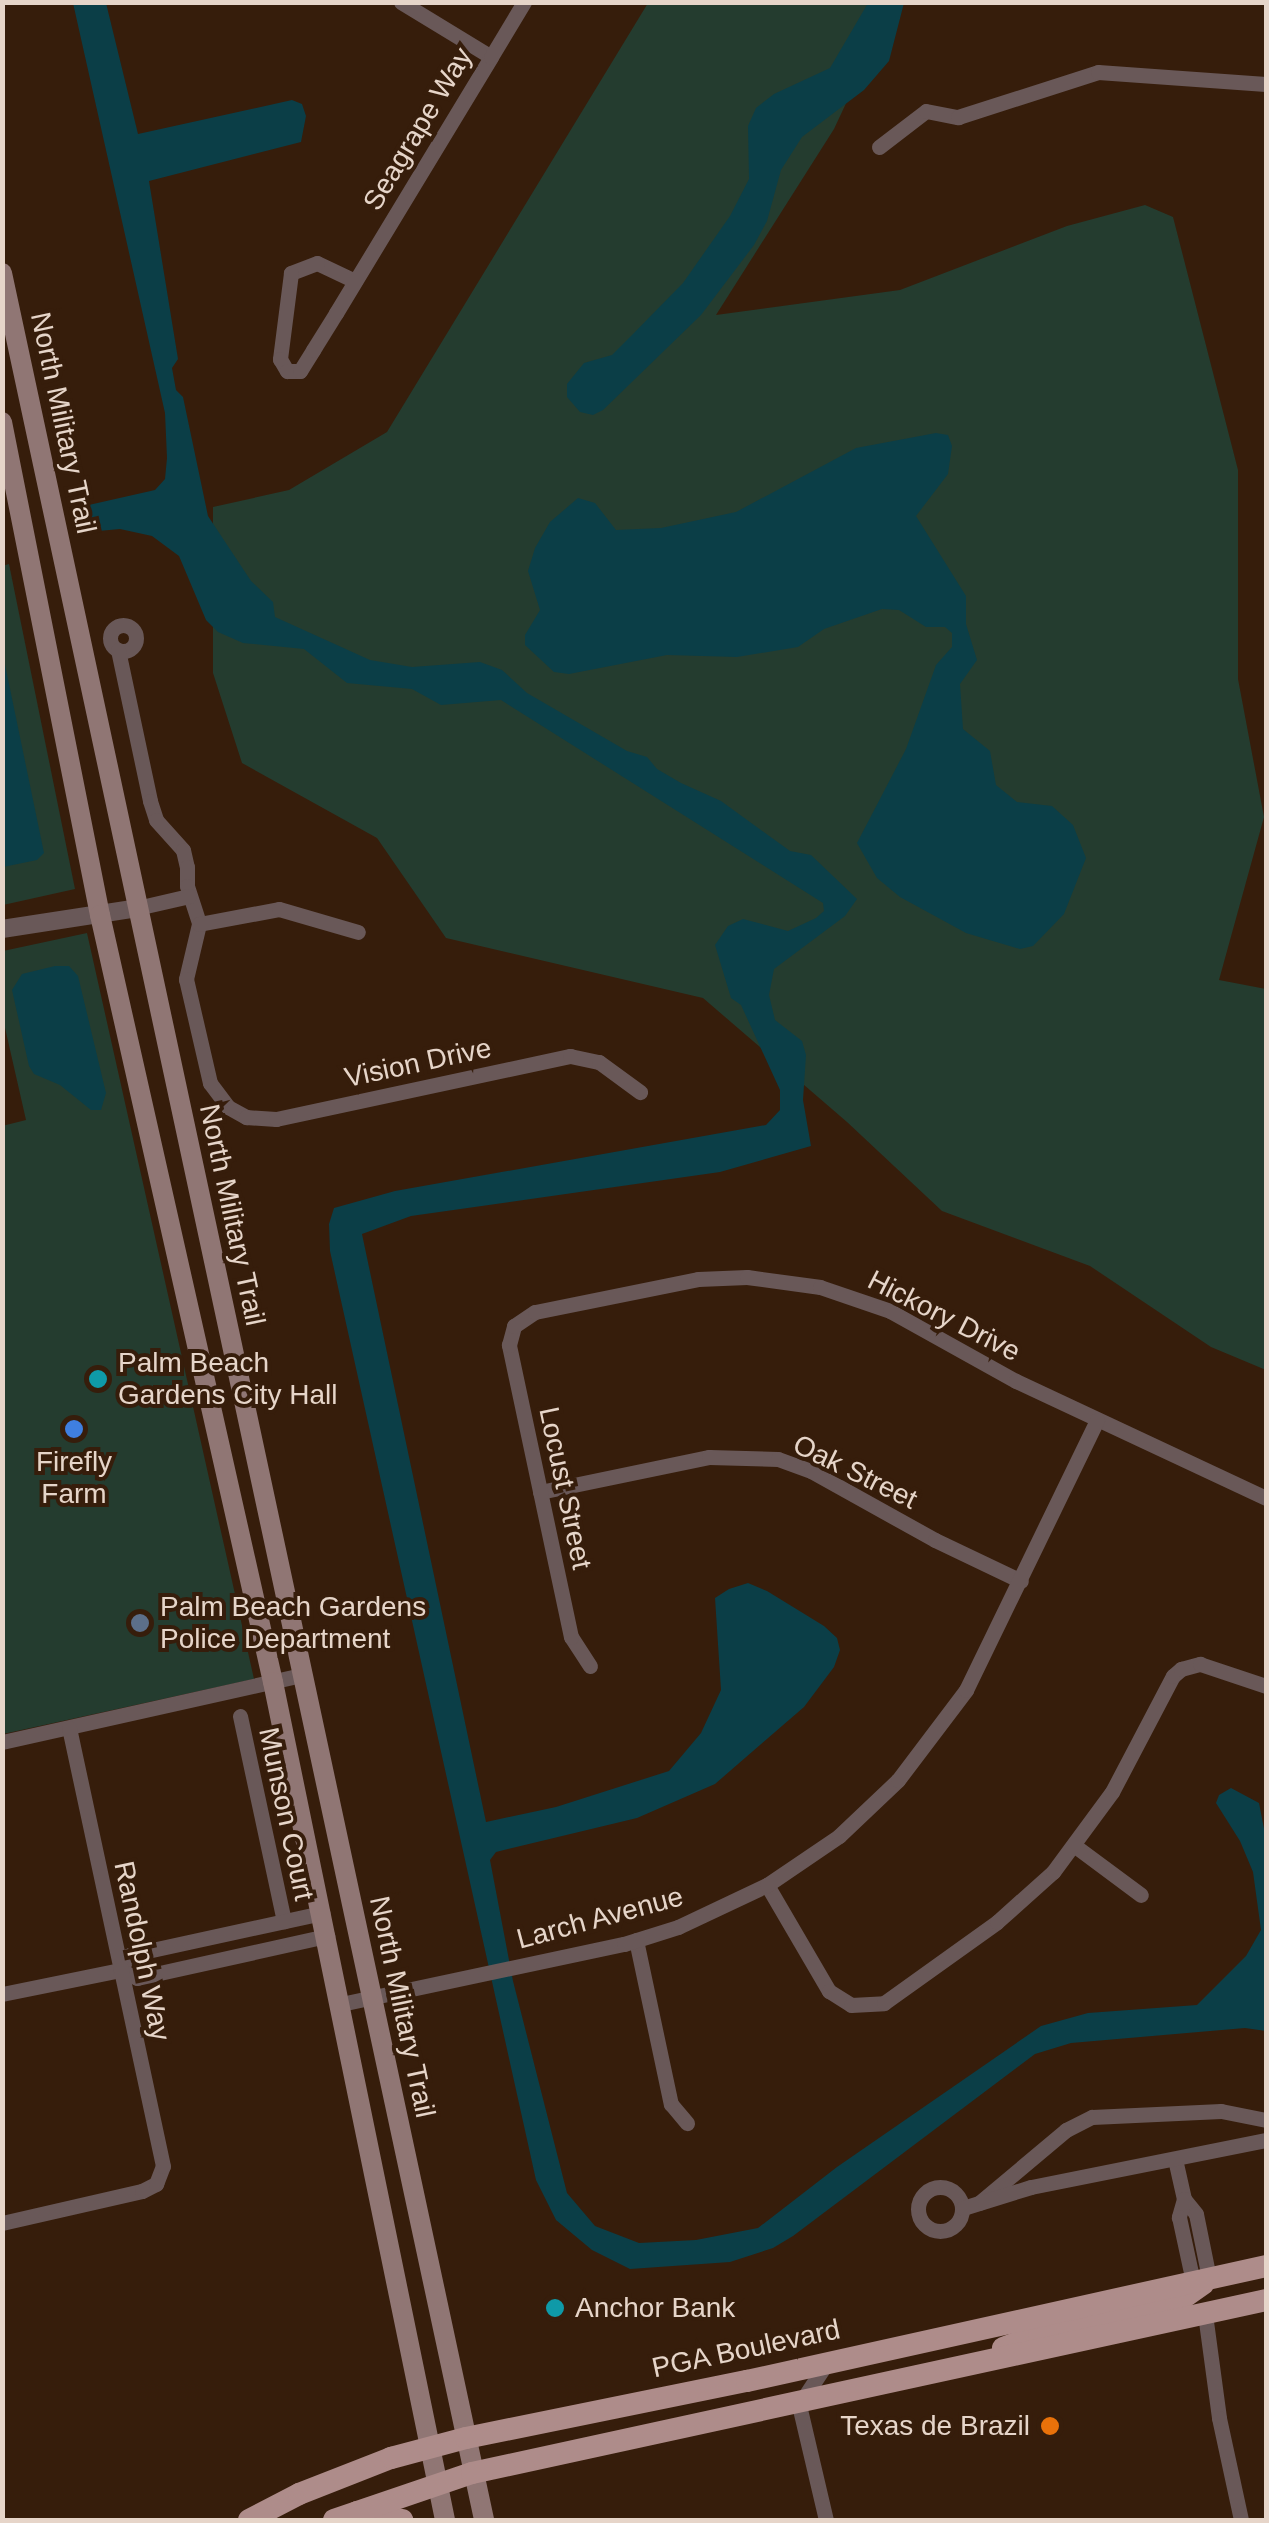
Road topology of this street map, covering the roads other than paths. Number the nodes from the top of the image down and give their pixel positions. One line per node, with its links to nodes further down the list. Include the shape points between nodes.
1 (401, 2): 3 (street)
2 (524, 2): 3 (street, Seagrape Way)
3 (491, 57): 7 (street, Seagrape Way)
4 (1266, 84): 5 (street, via 1098,72 958,118 926,111)
5 (879, 147)
6 (2, 273): 11 (main road, North Military Trail)
7 (355, 282): 7 (street, Seagrape Way, via 300,371 287,371 280,358 292,273 318,264)
8 (2, 422): 12 (main road)
9 (118, 650): 10 (street, via 150,801 156,820 183,850)
10 (189, 896): 11 (street); 13 (street)
11 (137, 908): 12 (street); 23 (main road, North Military Trail)
12 (100, 915): 14 (street); 24 (main road)
13 (199, 924): 15 (street, via 279,908); 16 (street, Vision Drive, via 186,978 210,1083 237,1113 266,1120 570,1056 599,1062)
14 (2, 929)
15 (358, 932)
16 (640, 1092)
17 (521, 1319): 18 (street, Hickory Drive, via 686,1280 784,1280 890,1311); 19 (street, Locust Street, via 510,1345)
18 (1097, 1420): 20 (street, Hickory Drive); 21 (street, Larch Avenue)
19 (540, 1492): 21 (street, Oak Street, via 708,1456 778,1459); 22 (street, Locust Street, via 572,1637)
20 (1266, 1498)
21 (1020, 1580): 30 (street, Larch Avenue, via 966,1690 925,1749 839,1836)
22 (590, 1666)
23 (302, 1675): 24 (street); 38 (main road, North Military Trail)
24 (273, 1682): 27 (street); 32 (main road)
25 (1266, 1686): 29 (street, via 1200,1664 1181,1669)
26 (240, 1716): 33 (street, Munson Court)
27 (69, 1728): 28 (street); 36 (street, Randolph Way)
28 (2, 1742)
29 (1075, 1846): 30 (street, via 1016,1907 875,2006 852,2005 829,1990); 31 (street)
30 (767, 1886): 35 (street, Larch Avenue)
31 (1141, 1896)
32 (322, 1913): 33 (street); 34 (main road)
33 (284, 1921): 36 (street, via 129,1955)
34 (327, 1936): 36 (street, via 137,1978); 39 (main road)
35 (636, 1940): 38 (street, Larch Avenue); 41 (street, via 671,2104)
36 (120, 1970): 37 (street); 44 (street, Randolph Way, via 163,2166 156,2184)
37 (2, 1994)
38 (371, 1998): 39 (street, Larch Avenue); 55 (main road, North Military Trail)
39 (342, 2004): 56 (main road)
40 (1266, 2120): 43 (street, via 1221,2111 1092,2117 971,2206 1031,2187)
41 (687, 2123)
42 (1266, 2140): 43 (street)
43 (1175, 2160): 47 (street, via 1184,2199 1196,2214)
44 (2, 2223)
45 (1266, 2266): 47 (main road, PGA Boulevard)
46 (1266, 2276): 49 (main road, via 1215,2296)
47 (1201, 2280): 50 (main road, PGA Boulevard); 51 (main road, via 1176,2303 1038,2334 1008,2344)
48 (1266, 2300): 49 (main road)
49 (1205, 2314): 51 (main road); 65 (street)
50 (826, 2364): 52 (main road, PGA Boulevard); 53 (street)
51 (984, 2364): 53 (main road)
52 (789, 2372): 54 (main road, via 762,2398 709,2414); 55 (main road, PGA Boulevard)
53 (799, 2404): 54 (main road); 64 (street)
54 (694, 2426): 57 (main road)
55 (466, 2438): 56 (main road, PGA Boulevard); 57 (main road, North Military Trail)
56 (428, 2448): 58 (main road); 60 (main road, PGA Boulevard, via 299,2494)
57 (472, 2473): 58 (main road); 63 (main road, North Military Trail)
58 (436, 2484): 59 (main road); 62 (main road)
59 (344, 2516): 61 (main road)
60 (248, 2520)
61 (402, 2520)
62 (445, 2520)
63 (484, 2520)
64 (826, 2520)
65 (1241, 2520)

